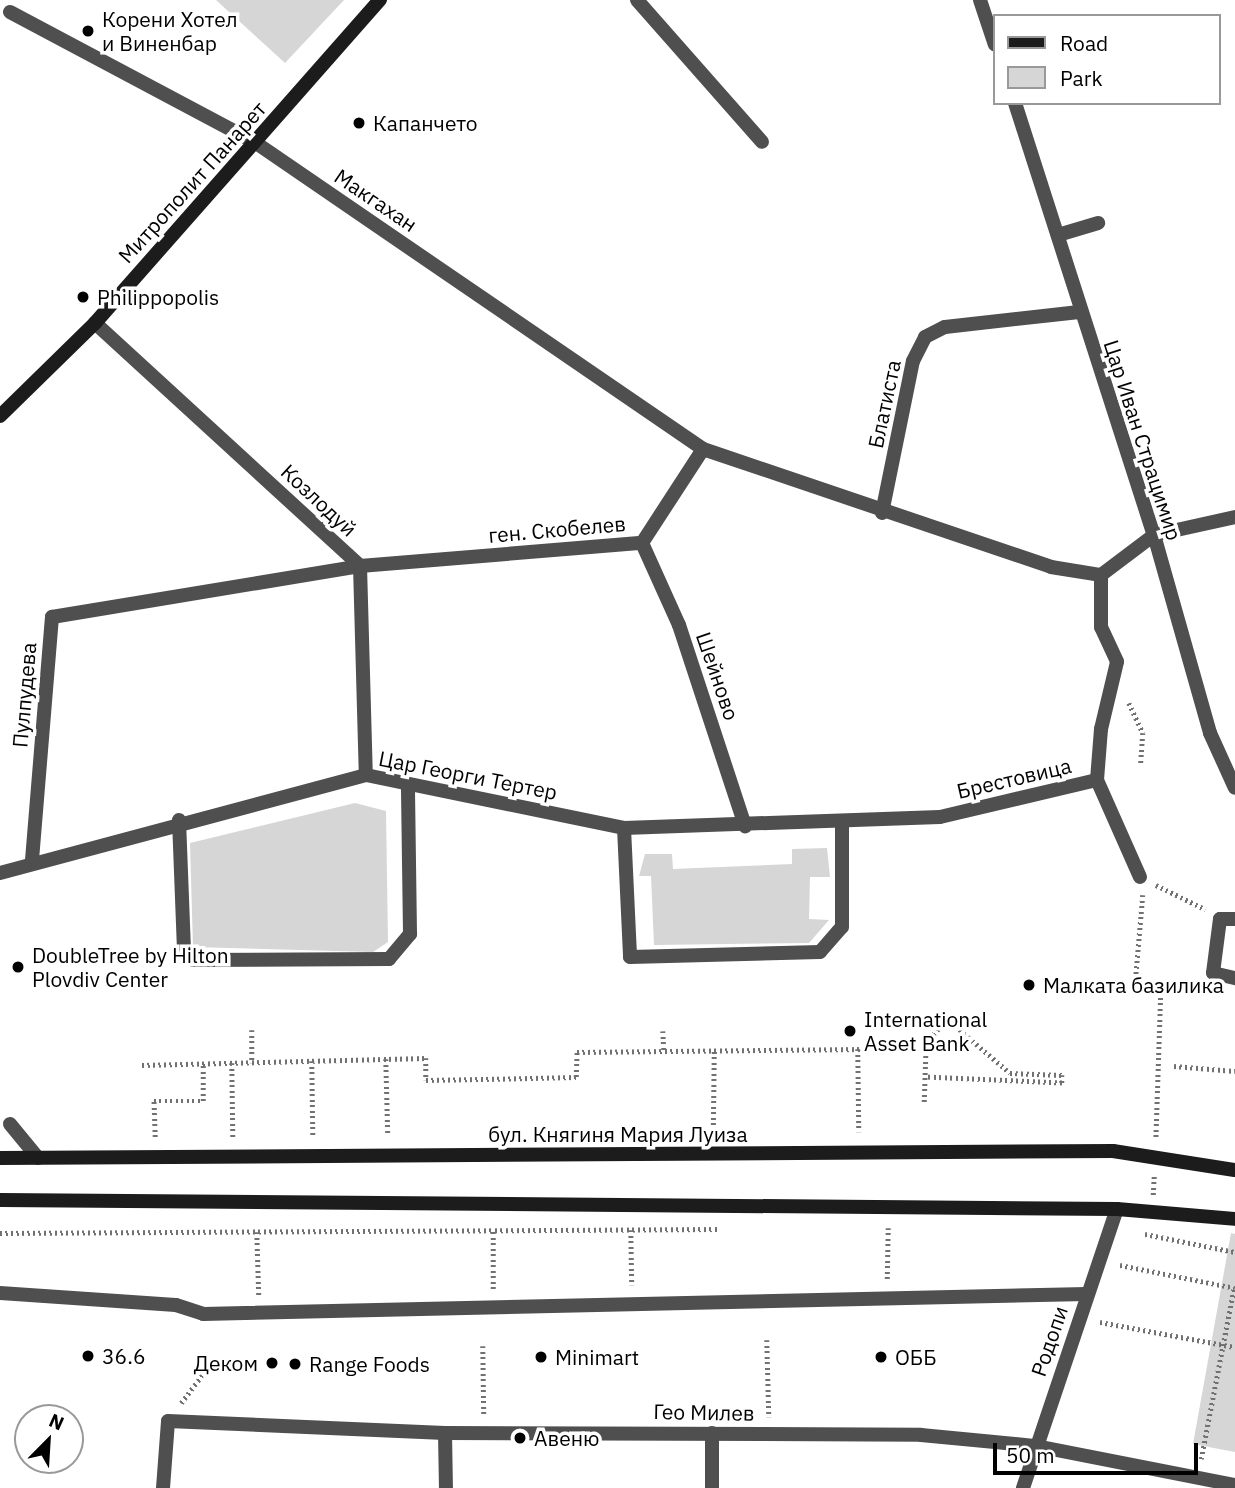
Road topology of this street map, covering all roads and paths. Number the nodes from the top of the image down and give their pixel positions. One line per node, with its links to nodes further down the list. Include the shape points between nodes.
1 (380, 0): 8 (main road, Митрополит Панарет)
2 (637, 0): 7 (street)
3 (980, 0): 5 (street)
4 (10, 12): 8 (street, Макгахан)
5 (993, 39)
6 (1016, 105): 10 (street, Цар Иван Страцимир)
7 (762, 142)
8 (256, 143): 12 (main road, Митрополит Панарет); 14 (street, Макгахан)
9 (1098, 223): 10 (street)
10 (1058, 235): 11 (street, Цар Иван Страцимир)
11 (1079, 312): 15 (street, Блатиста, via 945,327 925,337 913,361); 17 (street, Цар Иван Страцимир)
12 (95, 323): 13 (main road, Митрополит Панарет); 19 (street, Козлодуй)
13 (0, 416)
14 (703, 449): 15 (street); 18 (street, ген. Скобелев)
15 (882, 513): 20 (street, via 1051,567)
16 (1235, 517): 17 (street)
17 (1154, 535): 20 (street); 27 (street, Цар Иван Страцимир, via 1210,733)
18 (642, 543): 19 (street, ген. Скобелев); 31 (street, Шейново, via 679,625)
19 (359, 566): 21 (street, ген. Скобелев); 24 (street, Козлодуй)
20 (1101, 575): 22 (street, via 1101,627 1117,662)
21 (52, 617): 33 (street, Пулпудева)
22 (1112, 689): 23 (path, via 1133,707 1143,733); 25 (street)
23 (1141, 765)
24 (366, 775): 26 (street, Цар Георги Тертер); 29 (street, Цар Георги Тертер)
25 (1097, 780): 28 (street, Брестовица); 35 (street)
26 (408, 785): 29 (street, via 411,934 389,959 193,960 184,950); 32 (street, Цар Георги Тертер)
27 (1235, 788)
28 (940, 817): 30 (street, Цар Георги Тертер)
29 (179, 820): 33 (street, Цар Георги Тертер)
30 (842, 823): 31 (street, Цар Георги Тертер); 32 (street, via 842,927 820,952 630,957)
31 (745, 826): 32 (street, Цар Георги Тертер)
32 (624, 828)
33 (32, 860): 34 (street, Цар Георги Тертер)
34 (0, 873)
35 (1140, 877): 37 (path)
36 (1143, 895): 63 (path, via 1135,989 1161,992)
37 (1220, 919): 38 (street); 39 (street, via 1213,973)
38 (1235, 919)
39 (1235, 978)
40 (253, 1030): 48 (path)
41 (663, 1031): 44 (path)
42 (858, 1049): 43 (path); 45 (path); 57 (path)
43 (867, 1049)
44 (664, 1051): 45 (path); 46 (path, via 577,1052 576,1077 426,1080 426,1058)
45 (714, 1051): 58 (path)
46 (386, 1059): 47 (path); 59 (path)
47 (312, 1061): 48 (path); 60 (path)
48 (253, 1062): 50 (path)
49 (203, 1063): 50 (path); 51 (path); 61 (path, via 203,1101 154,1101)
50 (232, 1063): 62 (path)
51 (142, 1065)
52 (1174, 1066): 53 (path)
53 (1235, 1071)
54 (925, 1077): 54 (path, via 926,1043 947,1018 1010,1073 1062,1075 1062,1083); 55 (path)
55 (924, 1102)
56 (10, 1124): 65 (street)
57 (859, 1136)
58 (713, 1137)
59 (388, 1139)
60 (313, 1140)
61 (155, 1141)
62 (233, 1141)
63 (1154, 1155): 65 (main road, бул. Княгиня Мария Луиза); 66 (main road, бул. Княгиня Мария Луиза); 69 (path)
64 (0, 1158): 65 (main road, бул. Княгиня Мария Луиза)
65 (38, 1158)
66 (1235, 1170)
67 (0, 1200): 68 (main road)
68 (1117, 1209): 69 (main road); 71 (street, Родопи)
69 (1153, 1211): 70 (main road); 80 (path)
70 (1235, 1219)
71 (1108, 1227): 80 (path); 82 (street, Родопи)
72 (874, 1228): 73 (path)
73 (888, 1228): 74 (path); 86 (path)
74 (902, 1228)
75 (726, 1229): 77 (path)
76 (493, 1230): 77 (path); 78 (path); 88 (path)
77 (631, 1230): 87 (path)
78 (257, 1232): 79 (path); 89 (path)
79 (0, 1233)
80 (1158, 1237): 81 (path)
81 (1235, 1252)
82 (1098, 1261): 83 (path); 85 (street, Родопи)
83 (1235, 1288): 92 (path)
84 (0, 1293): 89 (street)
85 (1087, 1294): 86 (street); 90 (street, Родопи)
86 (887, 1301): 87 (street)
87 (632, 1308): 88 (street)
88 (493, 1312): 89 (street)
89 (260, 1314)
90 (1078, 1319): 92 (path); 101 (street, Родопи)
91 (767, 1340): 100 (path)
92 (1222, 1345): 94 (path); 102 (path)
93 (483, 1346): 98 (path)
94 (1235, 1347)
95 (204, 1352): 96 (path, via 203,1374)
96 (168, 1420): 97 (street, Гео Милев); 104 (street)
97 (445, 1433): 98 (street, Гео Милев); 105 (street)
98 (484, 1433): 99 (street, Гео Милев)
99 (712, 1433): 100 (street, Гео Милев); 106 (street)
100 (769, 1434): 101 (street, Гео Милев, via 921,1436)
101 (1036, 1446): 102 (street, Гео Милев); 107 (street, Родопи)
102 (1197, 1483): 103 (street, Гео Милев)
103 (1235, 1485)
104 (163, 1488)
105 (446, 1488)
106 (712, 1488)
107 (1023, 1488)

